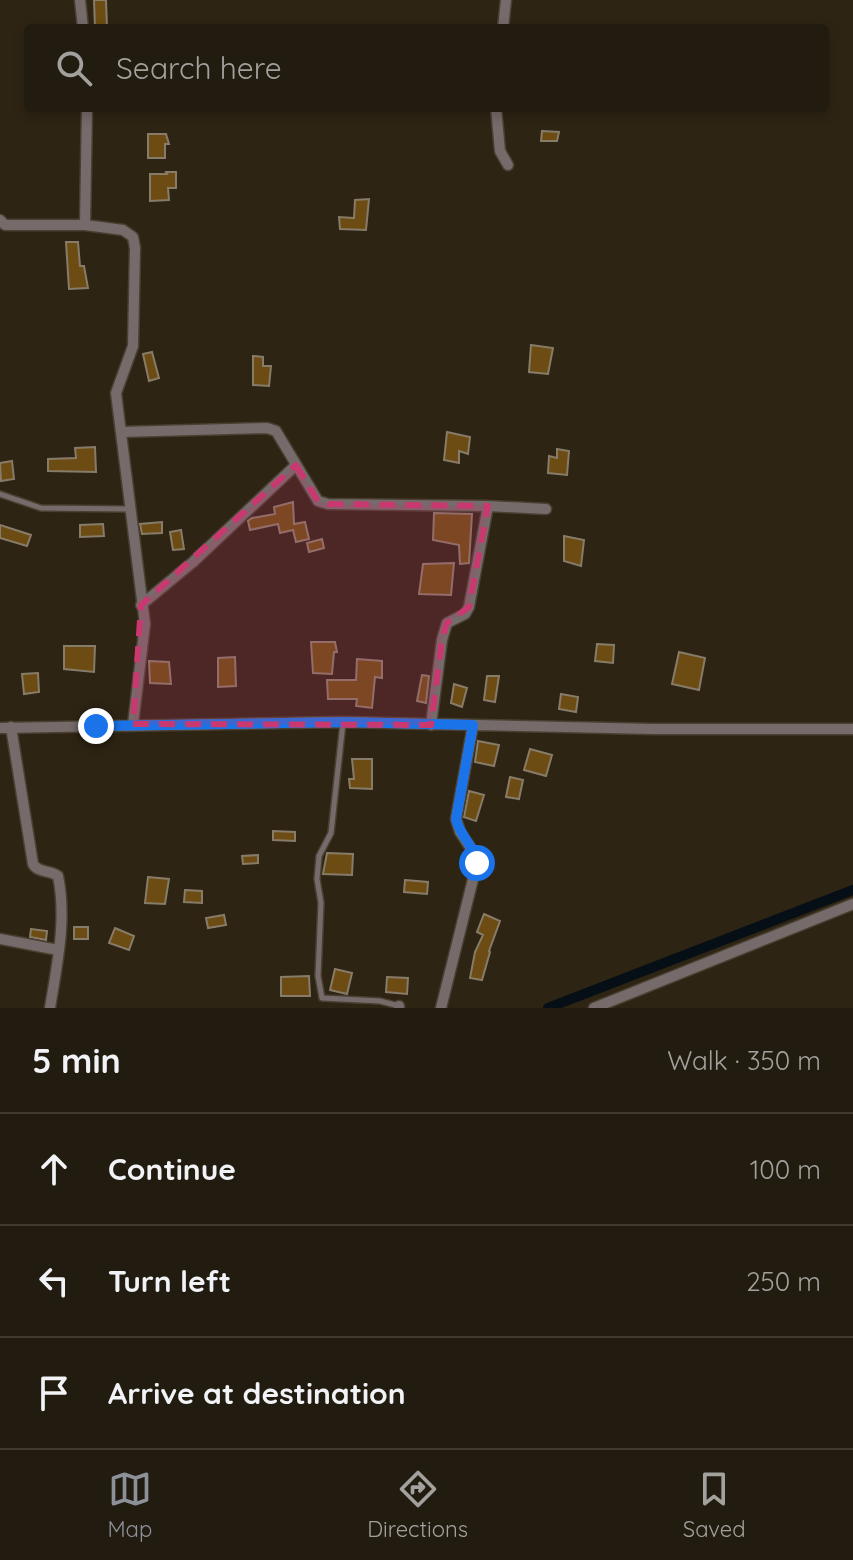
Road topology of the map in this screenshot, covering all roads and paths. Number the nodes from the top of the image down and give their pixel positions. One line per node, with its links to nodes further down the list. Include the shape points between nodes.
1 (80, 0): 3 (street)
2 (506, 0): 4 (street)
3 (83, 24)
4 (503, 24)
5 (87, 112): 9 (street)
6 (496, 112): 7 (street, via 500,151)
7 (508, 165)
8 (0, 220): 9 (street, via 5,225)
9 (85, 225): 10 (street, via 123,230 133,237 134,336 116,393)
10 (121, 432): 11 (street, via 267,428 276,431); 14 (street)
11 (296, 465): 13 (street, via 318,501 328,504); 16 (street)
12 (0, 494): 14 (lane, via 41,508)
13 (488, 506): 15 (street); 19 (street, via 469,607 447,623 442,640)
14 (131, 509): 16 (street)
15 (546, 509)
16 (141, 605): 18 (street, via 145,624)
17 (343, 722): 18 (street); 19 (street); 26 (lane, via 331,833 319,856 317,879 322,998)
18 (133, 724): 21 (street)
19 (431, 725): 20 (street)
20 (473, 725): 22 (street); 28 (street, via 456,819 478,859)
21 (6, 727): 25 (street, via 33,864 54,873 59,884 63,924)
22 (853, 729)
23 (853, 904): 29 (street)
24 (0, 939): 25 (street)
25 (58, 950): 27 (street)
26 (399, 1007)
27 (50, 1008)
28 (441, 1008)
29 (594, 1008)

